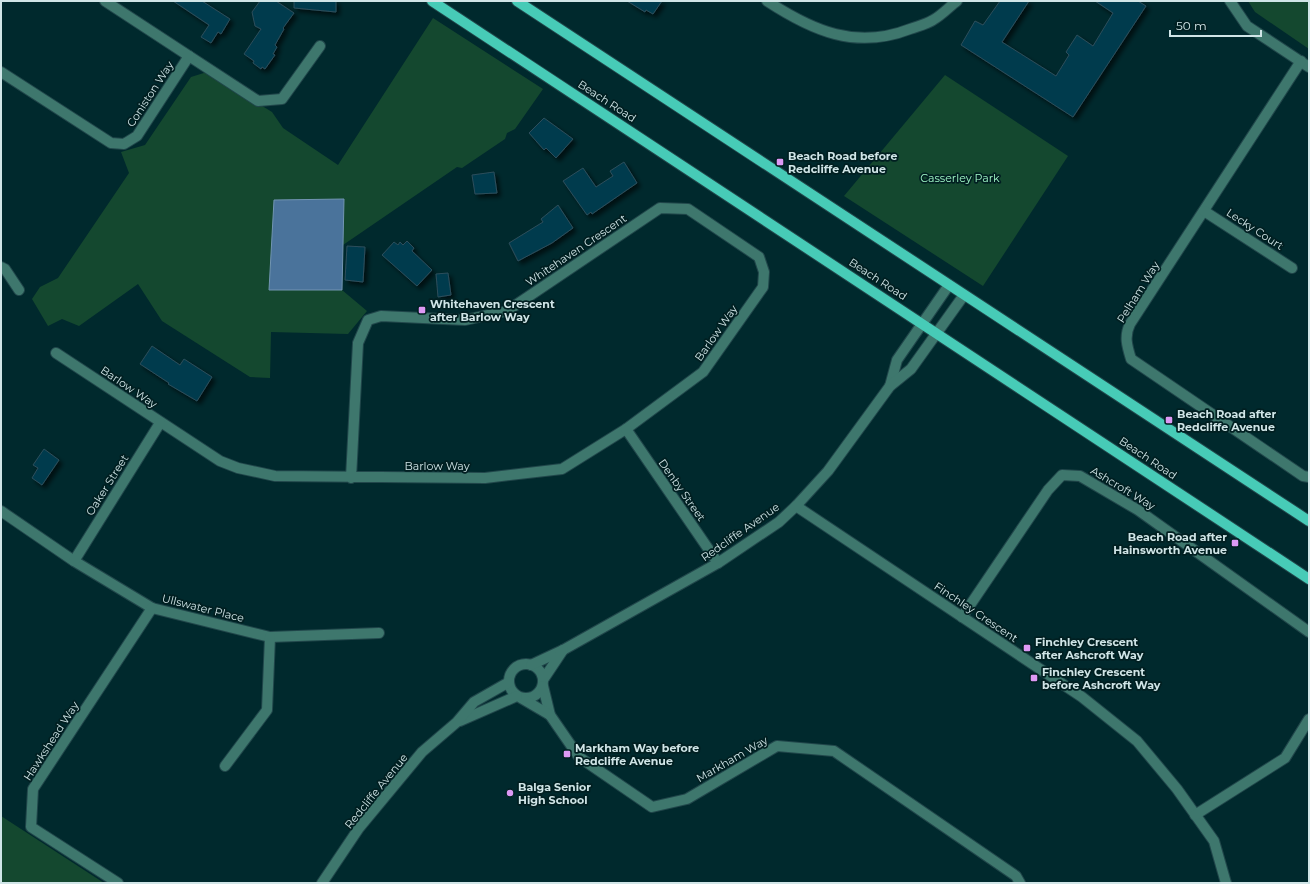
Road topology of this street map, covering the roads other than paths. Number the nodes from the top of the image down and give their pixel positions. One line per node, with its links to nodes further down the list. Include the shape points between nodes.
1 (105, 1): 8 (street, Coniston Way)
2 (432, 1): 18 (main road, Beach Road)
3 (517, 1): 15 (main road)
4 (767, 1): 5 (street, via 831,35 864,39 895,35 933,21)
5 (957, 1)
6 (1230, 1): 9 (street, via 1247,26)
7 (320, 46): 8 (street, via 282,99 258,101)
8 (189, 56): 10 (street, Coniston Way, via 137,136 124,144 111,143)
9 (1305, 64): 11 (street, Pelham Way)
10 (1, 72)
11 (1204, 211): 13 (street, Lecky Court); 25 (street, Pelham Way, via 1127,330 1126,342 1131,359)
12 (1, 267): 16 (street)
13 (1292, 268)
14 (764, 272): 23 (street, Barlow Way, via 763,287 703,372); 24 (street, Whitehaven Crescent, via 759,257 688,209 660,208 506,311 465,320 381,316 368,320 358,343)
15 (949, 284): 17 (main road); 18 (street, Redcliffe Avenue)
16 (19, 290)
17 (964, 295): 19 (street, Redcliffe Avenue); 28 (main road)
18 (923, 323): 19 (main road, Beach Road); 21 (street, Redcliffe Avenue, via 897,360)
19 (938, 333): 21 (street, Redcliffe Avenue, via 911,369); 31 (main road, Beach Road)
20 (56, 353): 22 (street, Barlow Way)
21 (890, 386): 26 (street, Redcliffe Avenue, via 828,471)
22 (160, 423): 24 (street, Barlow Way, via 220,461 238,468 275,476); 29 (street, Oaker Street)
23 (626, 430): 24 (street, Barlow Way, via 562,468 485,478); 30 (street, Denby Street)
24 (350, 478)
25 (1309, 478)
26 (796, 506): 30 (street, Redcliffe Avenue, via 779,522); 33 (street, Finchley Crescent)
27 (1, 511): 29 (street, Ullswater Place)
28 (1309, 521)
29 (74, 560): 32 (street, Ullswater Place)
30 (718, 563): 37 (street, Redcliffe Avenue)
31 (1309, 579)
32 (152, 608): 36 (street, Ullswater Place); 47 (street, Hawkshead Way, via 33,789 32,827)
33 (962, 617): 34 (street, Ashcroft Way, via 1048,490 1062,475 1080,476 1138,510); 46 (street, Finchley Crescent, via 1082,697 1137,741)
34 (1309, 632)
35 (379, 633): 36 (street, Ullswater Place)
36 (270, 637): 45 (street, via 267,710)
37 (563, 650): 38 (street, Redcliffe Avenue); 40 (street, Redcliffe Avenue)
38 (530, 665): 39 (street, via 515,668 511,672); 40 (street, via 540,670)
39 (509, 682): 41 (street); 44 (street, Redcliffe Avenue, via 474,702)
40 (543, 683): 41 (street, via 537,695); 42 (street, Markham Way)
41 (519, 697): 42 (street, Markham Way); 44 (street, Redcliffe Avenue)
42 (550, 715): 49 (street, Markham Way, via 579,757 652,807 687,799 777,746 834,752 1016,876)
43 (1309, 719): 46 (street, via 1285,758)
44 (457, 722): 48 (street, Redcliffe Avenue, via 422,752 359,828)
45 (225, 766)
46 (1195, 815): 50 (street, Finchley Crescent, via 1214,841)
47 (118, 883)
48 (322, 883)
49 (1020, 883)
50 (1226, 883)

